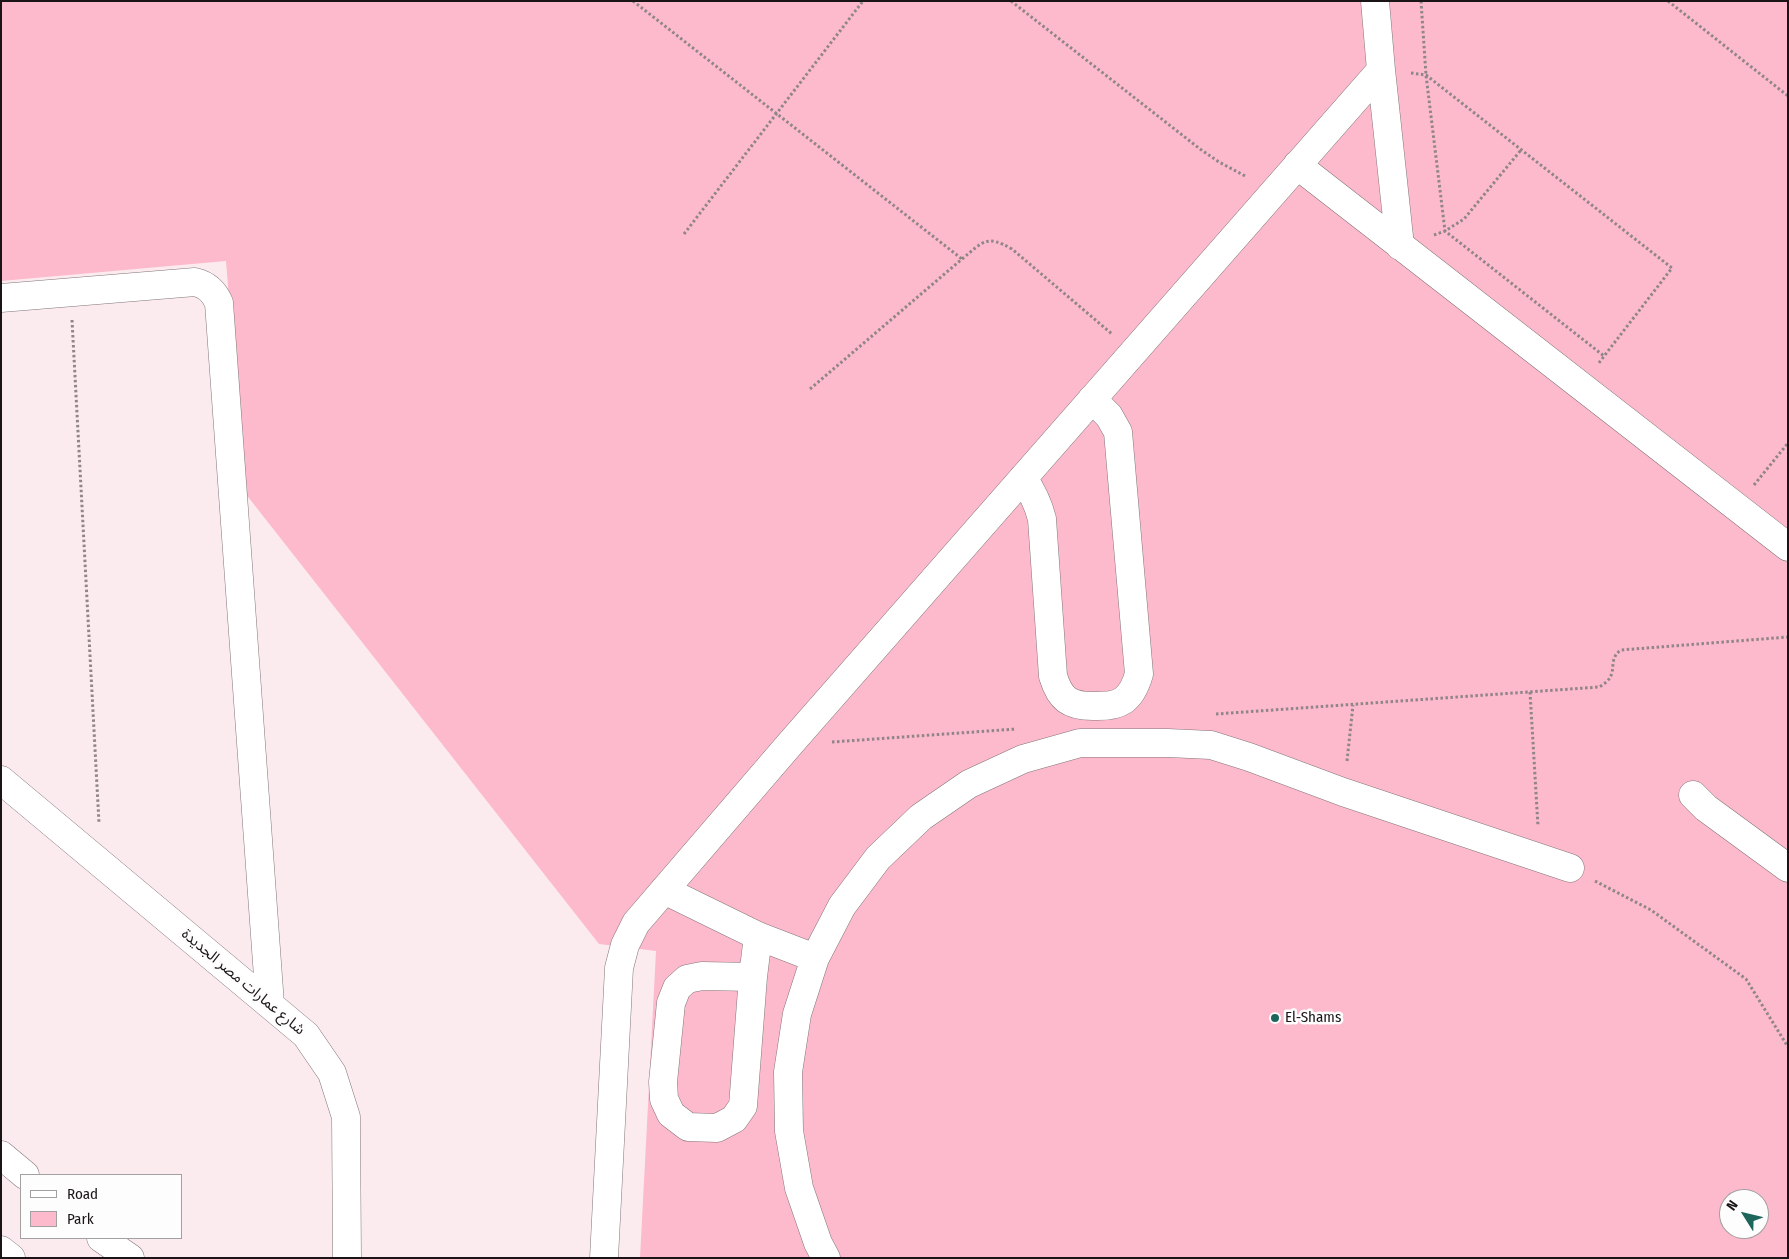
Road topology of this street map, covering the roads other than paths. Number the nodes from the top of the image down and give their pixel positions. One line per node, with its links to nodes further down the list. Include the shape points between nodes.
1 (1375, 1): 2 (street)
2 (1381, 70): 3 (street); 4 (street)
3 (1296, 165): 4 (street); 6 (street)
4 (1400, 246): 8 (street)
5 (1, 298): 17 (street, via 195,282 203,284 216,295)
6 (1092, 399): 7 (street); 7 (street, via 1109,416 1118,432 1139,674 1125,700 1111,706 1079,706 1066,700 1057,690 1053,676 1042,519 1035,497)
7 (1023, 478): 13 (street)
8 (1788, 547)
9 (1, 780): 17 (street, شارع عمارات مصر الجديدة)
10 (1693, 795): 12 (street)
11 (1570, 868): 15 (street, via 1211,746 1080,743 1023,759 970,784 921,817 878,858 842,906)
12 (1788, 868)
13 (664, 890): 14 (street); 25 (street, via 636,922 625,944 619,968)
14 (758, 936): 15 (street); 16 (street)
15 (815, 958): 26 (street, via 797,1014 788,1072 789,1131 799,1188)
16 (753, 977): 16 (street, via 743,1106 734,1120 717,1128 688,1126 671,1114 664,1098 671,1003 677,988 687,980 702,976)
17 (270, 1004): 24 (street, شارع عمارات مصر الجديدة, via 306,1034 332,1073 346,1117)
18 (1, 1155): 19 (street)
19 (24, 1174)
20 (102, 1239): 23 (street)
21 (1, 1250): 22 (street)
22 (10, 1258)
23 (130, 1258)
24 (347, 1258)
25 (604, 1258)
26 (826, 1258)

